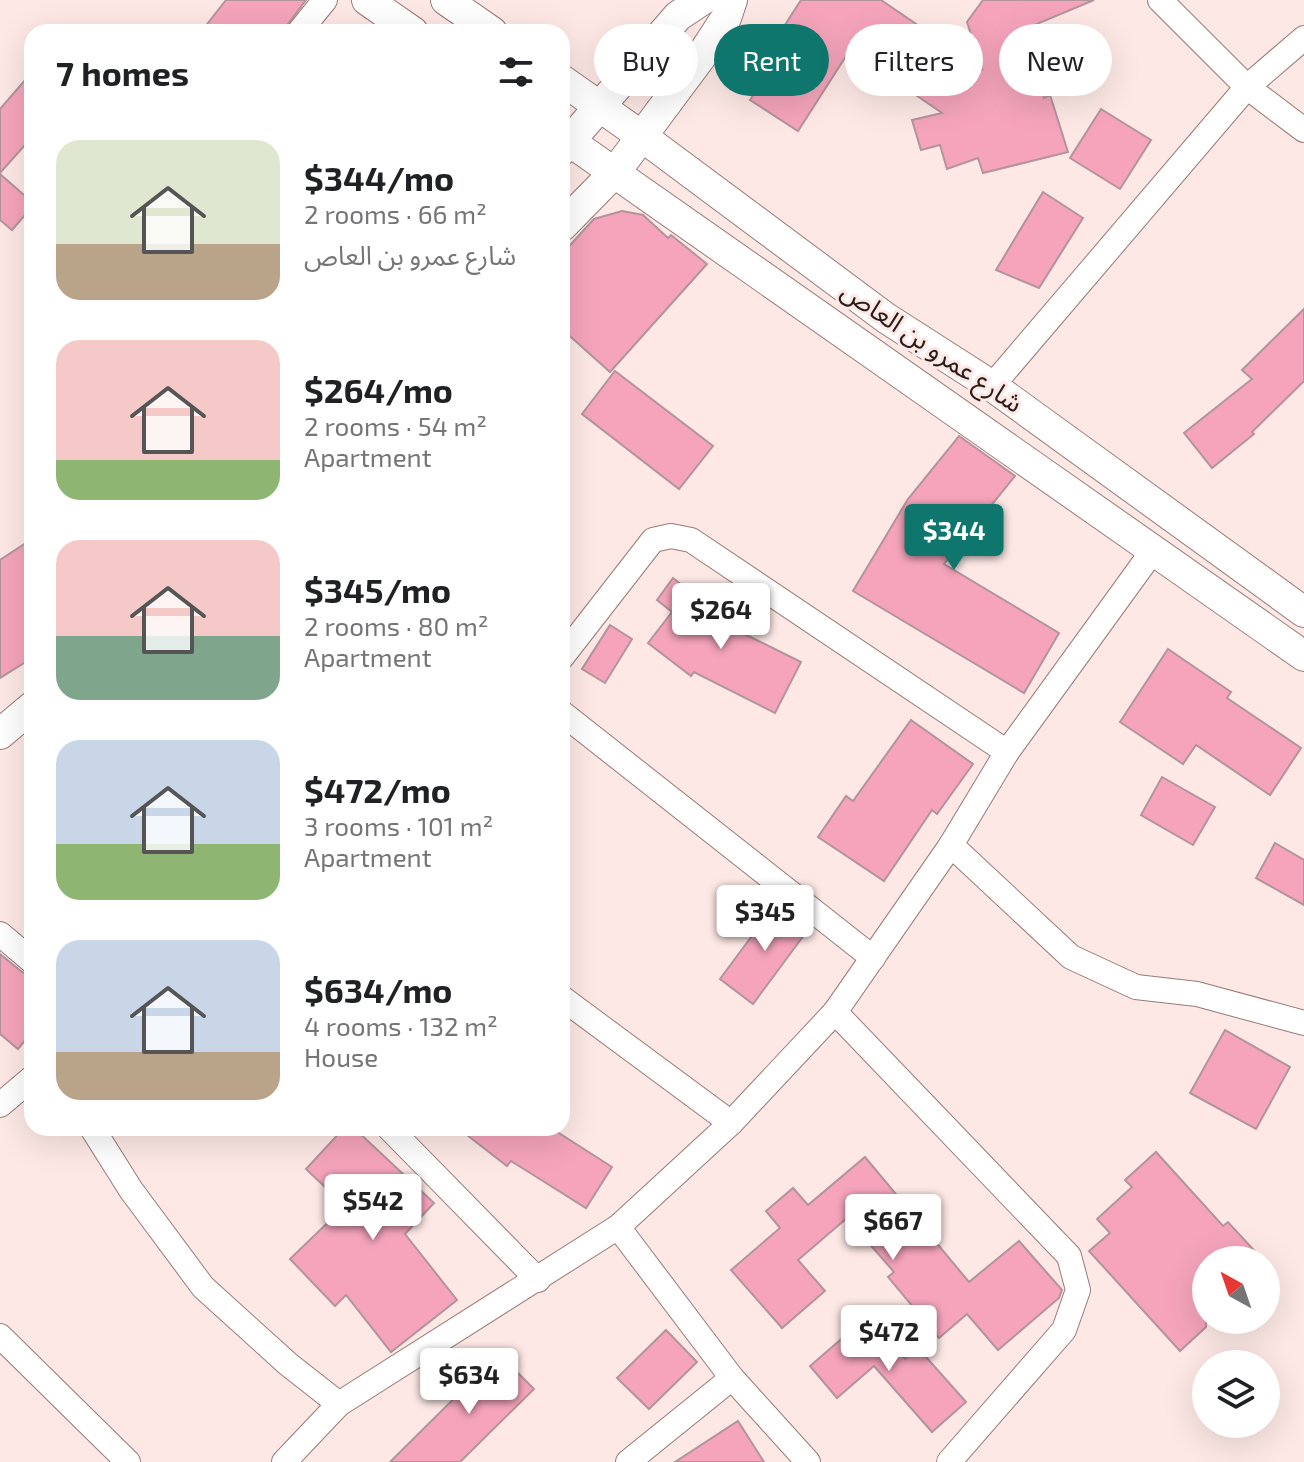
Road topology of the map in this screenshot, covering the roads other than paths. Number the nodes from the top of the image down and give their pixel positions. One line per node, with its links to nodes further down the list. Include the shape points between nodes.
1 (325, 0): 7 (street)
2 (367, 0): 8 (street)
3 (446, 0): 9 (street)
4 (702, 0): 13 (street, via 678,16)
5 (732, 0): 15 (street, via 700,58)
6 (1160, 0): 12 (street)
7 (306, 24)
8 (402, 24)
9 (480, 24)
10 (1304, 38): 12 (street)
11 (570, 86): 13 (street, شارع عمرو بن العاص)
12 (1247, 87): 14 (street); 20 (street)
13 (598, 106): 15 (street, شارع عمرو بن العاص); 16 (street)
14 (1304, 130)
15 (640, 135): 18 (street); 20 (street, شارع عمرو بن العاص, via 886,318)
16 (570, 136)
17 (570, 145): 18 (street)
18 (616, 171): 19 (street); 21 (street)
19 (570, 218)
20 (992, 386): 22 (street, شارع عمرو بن العاص)
21 (1152, 552): 24 (street); 28 (street)
22 (1304, 612)
23 (570, 647): 28 (street, via 653,540 691,540)
24 (1304, 656)
25 (24, 714): 27 (street)
26 (570, 719): 32 (street)
27 (0, 734)
28 (1007, 752): 29 (street)
29 (951, 845): 32 (street); 35 (street, via 1071,957 1136,987 1197,994)
30 (0, 934): 31 (street)
31 (24, 954)
32 (873, 958): 34 (street)
33 (570, 1004): 38 (street)
34 (835, 1012): 38 (street); 50 (street, via 1069,1256 1078,1290 1064,1330)
35 (1304, 1023)
36 (24, 1085): 37 (street)
37 (0, 1105)
38 (731, 1123): 41 (street)
39 (97, 1136): 45 (street, via 203,1287)
40 (397, 1136): 42 (street)
41 (618, 1227): 42 (street); 44 (street)
42 (538, 1280): 45 (street)
43 (0, 1336): 46 (street)
44 (732, 1378): 48 (street); 49 (street)
45 (339, 1404): 47 (street)
46 (128, 1462)
47 (284, 1462)
48 (628, 1462)
49 (808, 1462)
50 (949, 1462)

